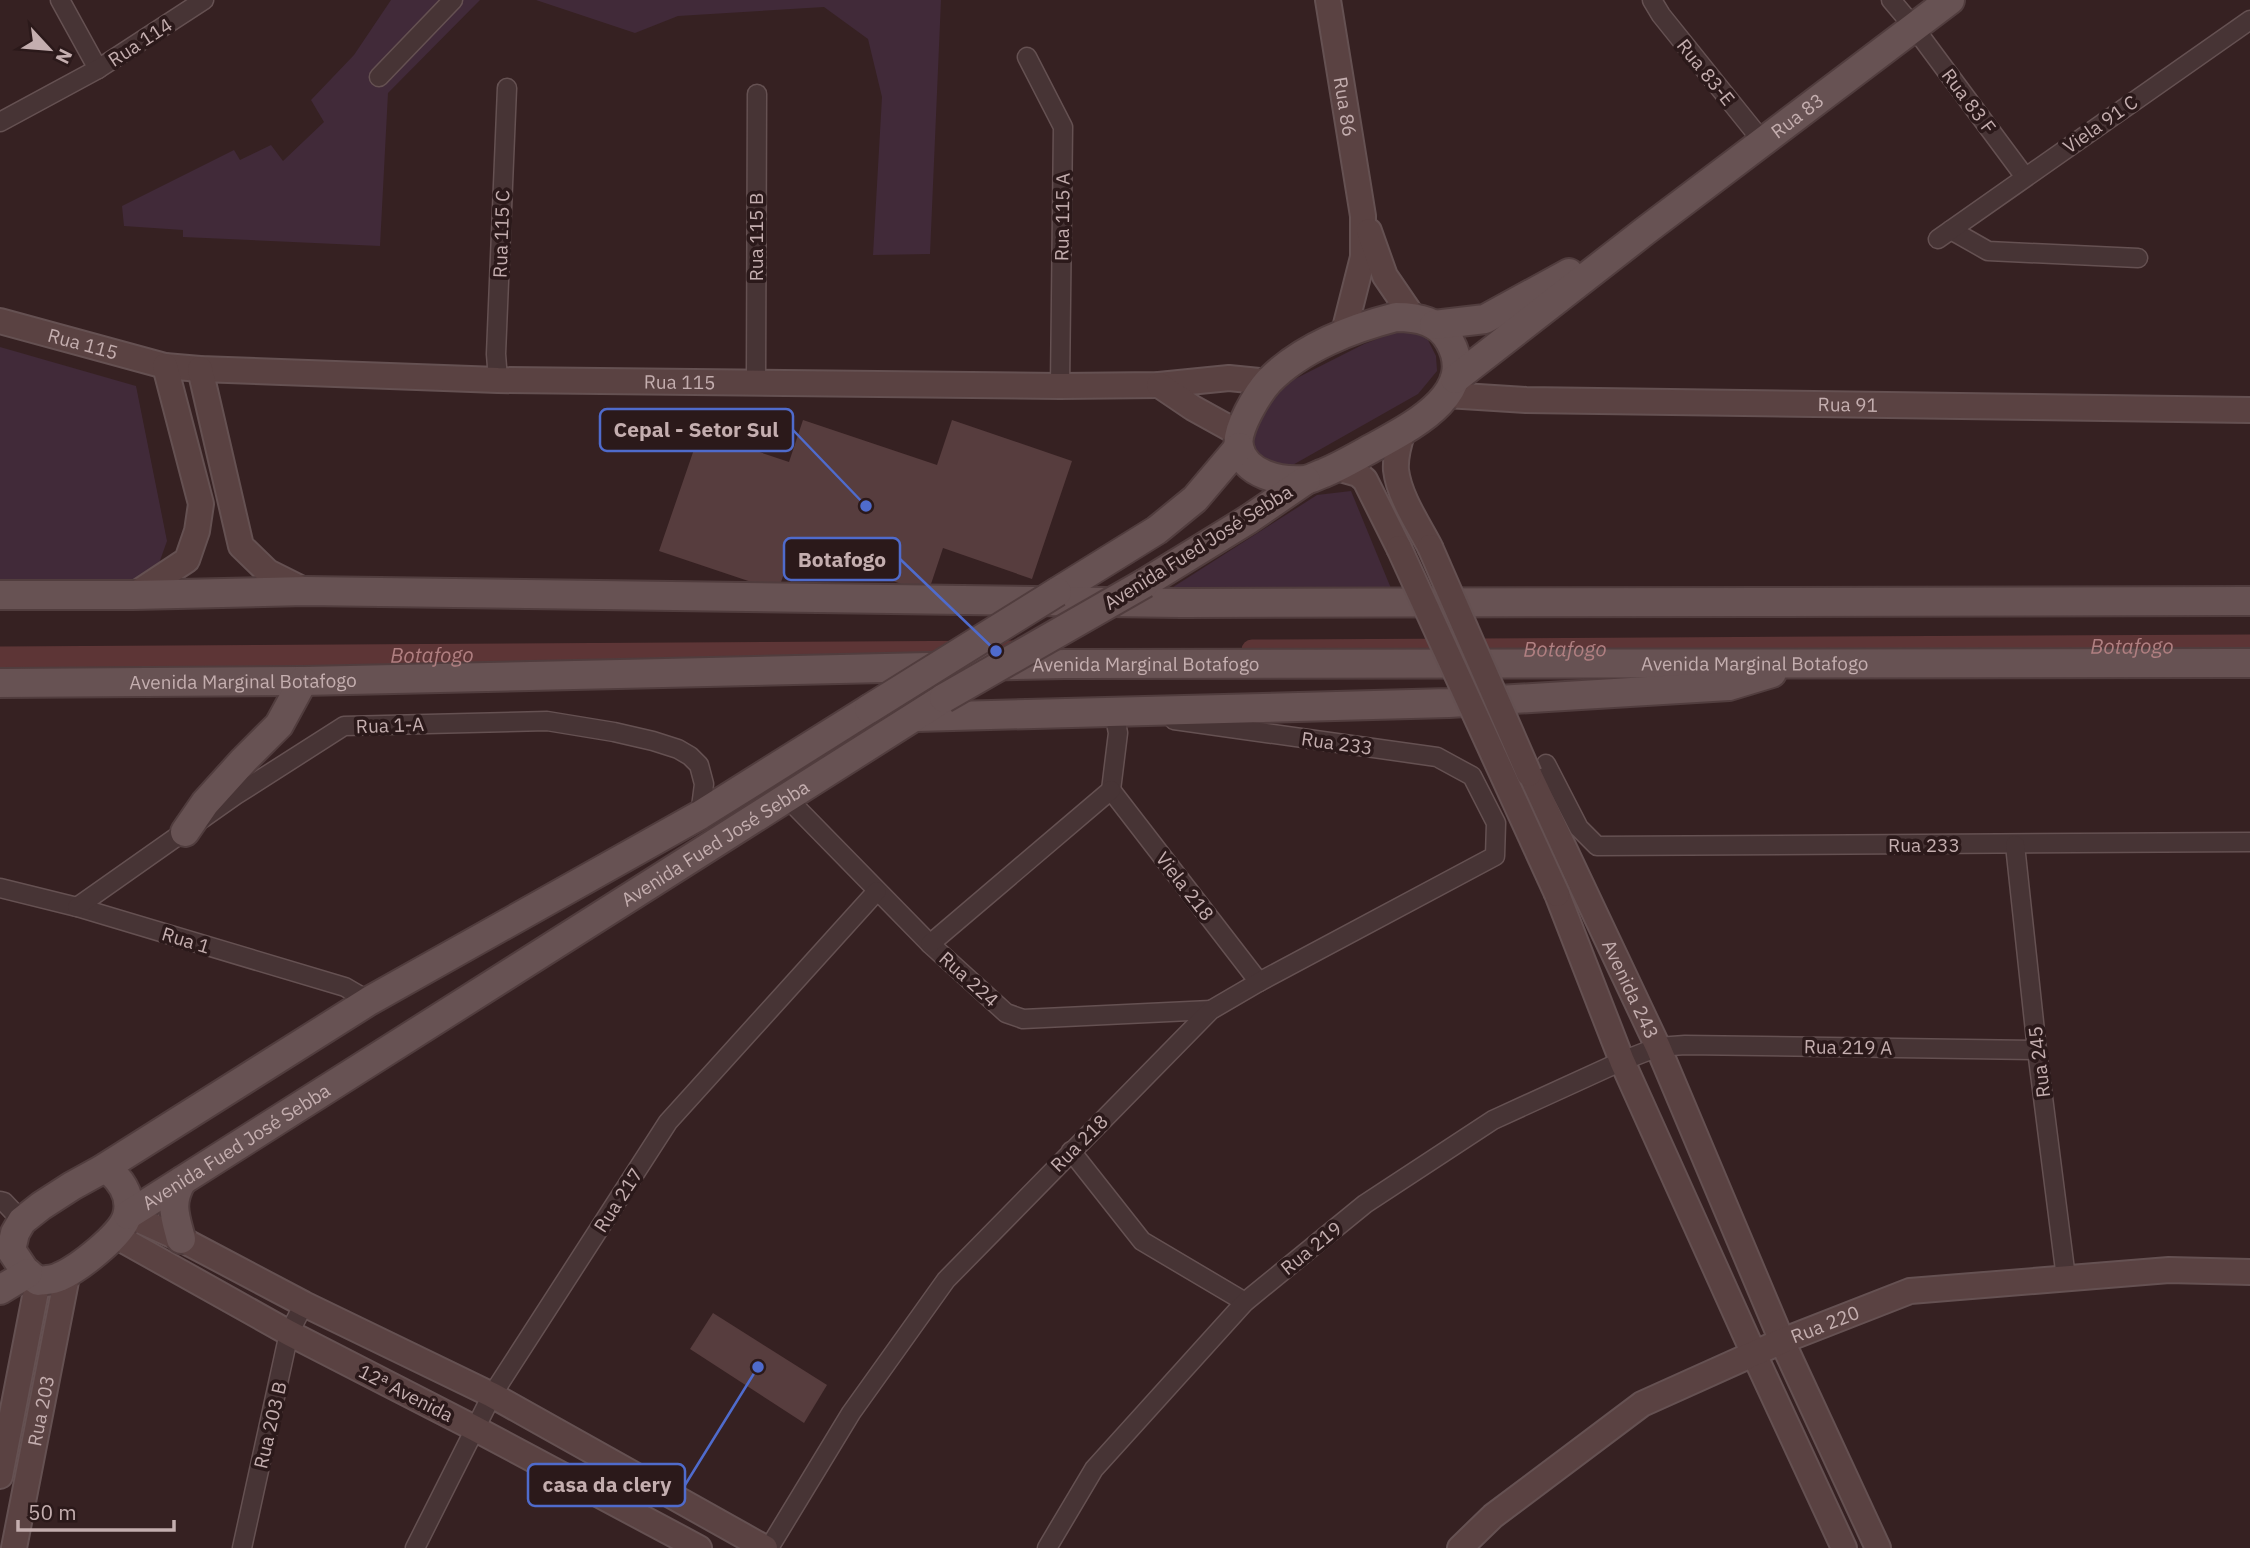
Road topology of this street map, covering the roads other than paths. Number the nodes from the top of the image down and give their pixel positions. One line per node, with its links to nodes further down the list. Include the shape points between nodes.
1 (60, 0): 11 (street)
2 (204, 0): 11 (street, Rua 114)
3 (453, 0): 12 (street)
4 (1328, 0): 18 (street, Rua 86)
5 (1652, 0): 16 (street, Rua 83-E)
6 (1891, 0): 9 (street, Rua 83 F)
7 (1950, 0): 9 (main road, Rua 83)
8 (2250, 20): 17 (street, Viela 91 C)
9 (1913, 26): 16 (main road, Rua 83); 17 (street, Rua 83 F)
10 (1027, 57): 30 (street, Rua 115 A, via 1063,127)
11 (98, 69): 15 (street, Rua 114)
12 (379, 77)
13 (507, 88): 26 (street, Rua 115 C)
14 (757, 93): 27 (street, Rua 115 B)
15 (0, 122)
16 (1763, 142): 19 (main road, Rua 83)
17 (2025, 177): 20 (street, Viela 91 C, via 1945,234 1988,251)
18 (1363, 216): 22 (street, Rua 86, via 1385,276); 23 (street, Rua 86, via 1363,257)
19 (1645, 231): 22 (main road, Rua 83, via 1485,319); 31 (main road, Rua 83)
20 (2138, 258)
21 (0, 320): 24 (street, Rua 115)
22 (1424, 321): 23 (main road, Rua 83, via 1396,317); 31 (main road, via 1451,343 1456,362)
23 (1343, 336): 28 (main road, Avenida Fued José Sebba, via 1290,363)
24 (165, 366): 25 (street, Rua 115); 39 (street, via 201,505 187,560)
25 (201, 369): 26 (street, Rua 115); 37 (street, via 241,547 268,572)
26 (498, 380): 27 (street, Rua 115)
27 (756, 381): 30 (street, Rua 115)
28 (1269, 382): 29 (street, Rua 115, via 1229,378); 34 (main road, Avenida Fued José Sebba, via 1251,407)
29 (1159, 385): 30 (street, Rua 115); 34 (street)
30 (1060, 386)
31 (1451, 387): 32 (street, Rua 91, via 1554,400); 33 (main road, Rua 83, via 1431,412)
32 (2250, 410)
33 (1403, 431): 35 (main road, Rua 83); 48 (street, Avenida 243, bridge, via 1396,469 1406,499)
34 (1239, 440): 36 (main road, via 1253,468 1282,480); 46 (main road, Avenida Fued José Sebba, bridge, via 1195,499 1157,530)
35 (1337, 468): 36 (main road, Rua 83); 65 (street, Avenida 243, bridge, via 1365,480 1399,548 1557,894)
36 (1306, 480): 47 (main road, Avenida Fued José Sebba, bridge, via 1144,583)
37 (306, 591): 39 (main road); 40 (main road, via 1181,603)
38 (0, 595): 39 (main road)
39 (134, 595)
40 (2250, 601)
41 (2250, 663): 42 (main road, Avenida Marginal Botafogo)
42 (1802, 664): 43 (main road, Avenida Marginal Botafogo, via 1065,664); 45 (main road, via 1729,686 1449,703)
43 (303, 681): 44 (main road, Avenida Marginal Botafogo); 52 (main road, via 279,725 205,803)
44 (0, 683)
45 (1114, 712): 47 (main road); 49 (street, via 1118,733); 55 (street, Rua 233, via 1437,757 1472,776 1496,823)
46 (862, 715): 50 (main road, via 784,786); 51 (main road, Avenida Fued José Sebba)
47 (916, 717): 50 (main road, Avenida Fued José Sebba)
48 (1538, 769): 54 (street, Rua 233, via 1597,846); 63 (street, Avenida 243)
49 (1111, 790): 59 (street); 60 (street, Viela 218)
50 (787, 798): 57 (street, Rua 224); 68 (main road, Avenida Fued José Sebba)
51 (700, 815): 52 (street, Rua 1-A, via 704,784 699,765 678,749 653,741 547,721 344,726); 61 (main road, Avenida Fued José Sebba)
52 (185, 832): 58 (street, Rua 1-A)
53 (2250, 842): 54 (street, Rua 233)
54 (2015, 845): 64 (street, Rua 245)
55 (1495, 856): 60 (street, Rua 218)
56 (0, 888): 58 (street, Rua 1)
57 (877, 891): 59 (street, Rua 224); 83 (street, Rua 217, via 668,1122)
58 (77, 906): 61 (street, Rua 1, via 345,988)
59 (930, 944): 62 (street, Rua 224, via 1006,1013 1023,1019)
60 (1258, 982): 62 (street, Rua 218)
61 (369, 1001): 67 (main road, Avenida Fued José Sebba)
62 (1211, 1010): 66 (street, Rua 218)
63 (1658, 1047): 64 (street, Rua 219 A); 65 (street, Rua 219); 81 (street, Avenida 243)
64 (2037, 1050): 76 (street, Rua 245)
65 (1622, 1061): 78 (street, Rua 219, via 1493,1120 1365,1204); 82 (street, Avenida 243)
66 (1071, 1151): 78 (street, via 1142,1241); 90 (street, Rua 218, via 946,1280 850,1413)
67 (101, 1170): 70 (main road, via 120,1181 129,1200); 71 (main road, Avenida Fued José Sebba, via 41,1206)
68 (182, 1181): 70 (main road, Avenida Fued José Sebba); 72 (main road, via 174,1194)
69 (0, 1201): 71 (street)
70 (121, 1225): 72 (street, 12ª Avenida); 73 (main road, Avenida Fued José Sebba, via 93,1256); 80 (street, 12ª Avenida)
71 (12, 1232): 75 (main road, via 11,1250)
72 (181, 1239): 79 (street, 12ª Avenida)
73 (68, 1271): 75 (main road, Avenida Fued José Sebba, via 59,1278); 86 (street, Rua 203)
74 (2250, 1272): 76 (street, Rua 220, via 2169,1270)
75 (33, 1277): 77 (main road); 85 (street, Rua 203)
76 (2066, 1278): 81 (street, Rua 220, via 1910,1291)
77 (0, 1290)
78 (1245, 1302): 91 (street, Rua 219, via 1094,1469)
79 (304, 1304): 80 (street, Rua 203 B); 83 (street, 12ª Avenida)
80 (289, 1333): 84 (street, 12ª Avenida); 87 (street, Rua 203 B)
81 (1782, 1341): 82 (street, Rua 220); 94 (street, Avenida 243)
82 (1754, 1354): 92 (street, Rua 220, via 1642,1404 1493,1516); 93 (street, Avenida 243)
83 (492, 1395): 84 (street, Rua 217); 90 (street, 12ª Avenida)
84 (474, 1428): 88 (street, Rua 217); 89 (street, 12ª Avenida)
85 (0, 1476)
86 (14, 1548)
87 (242, 1548)
88 (415, 1548)
89 (699, 1548)
90 (767, 1548)
91 (1047, 1548)
92 (1460, 1548)
93 (1844, 1548)
94 (1878, 1548)

